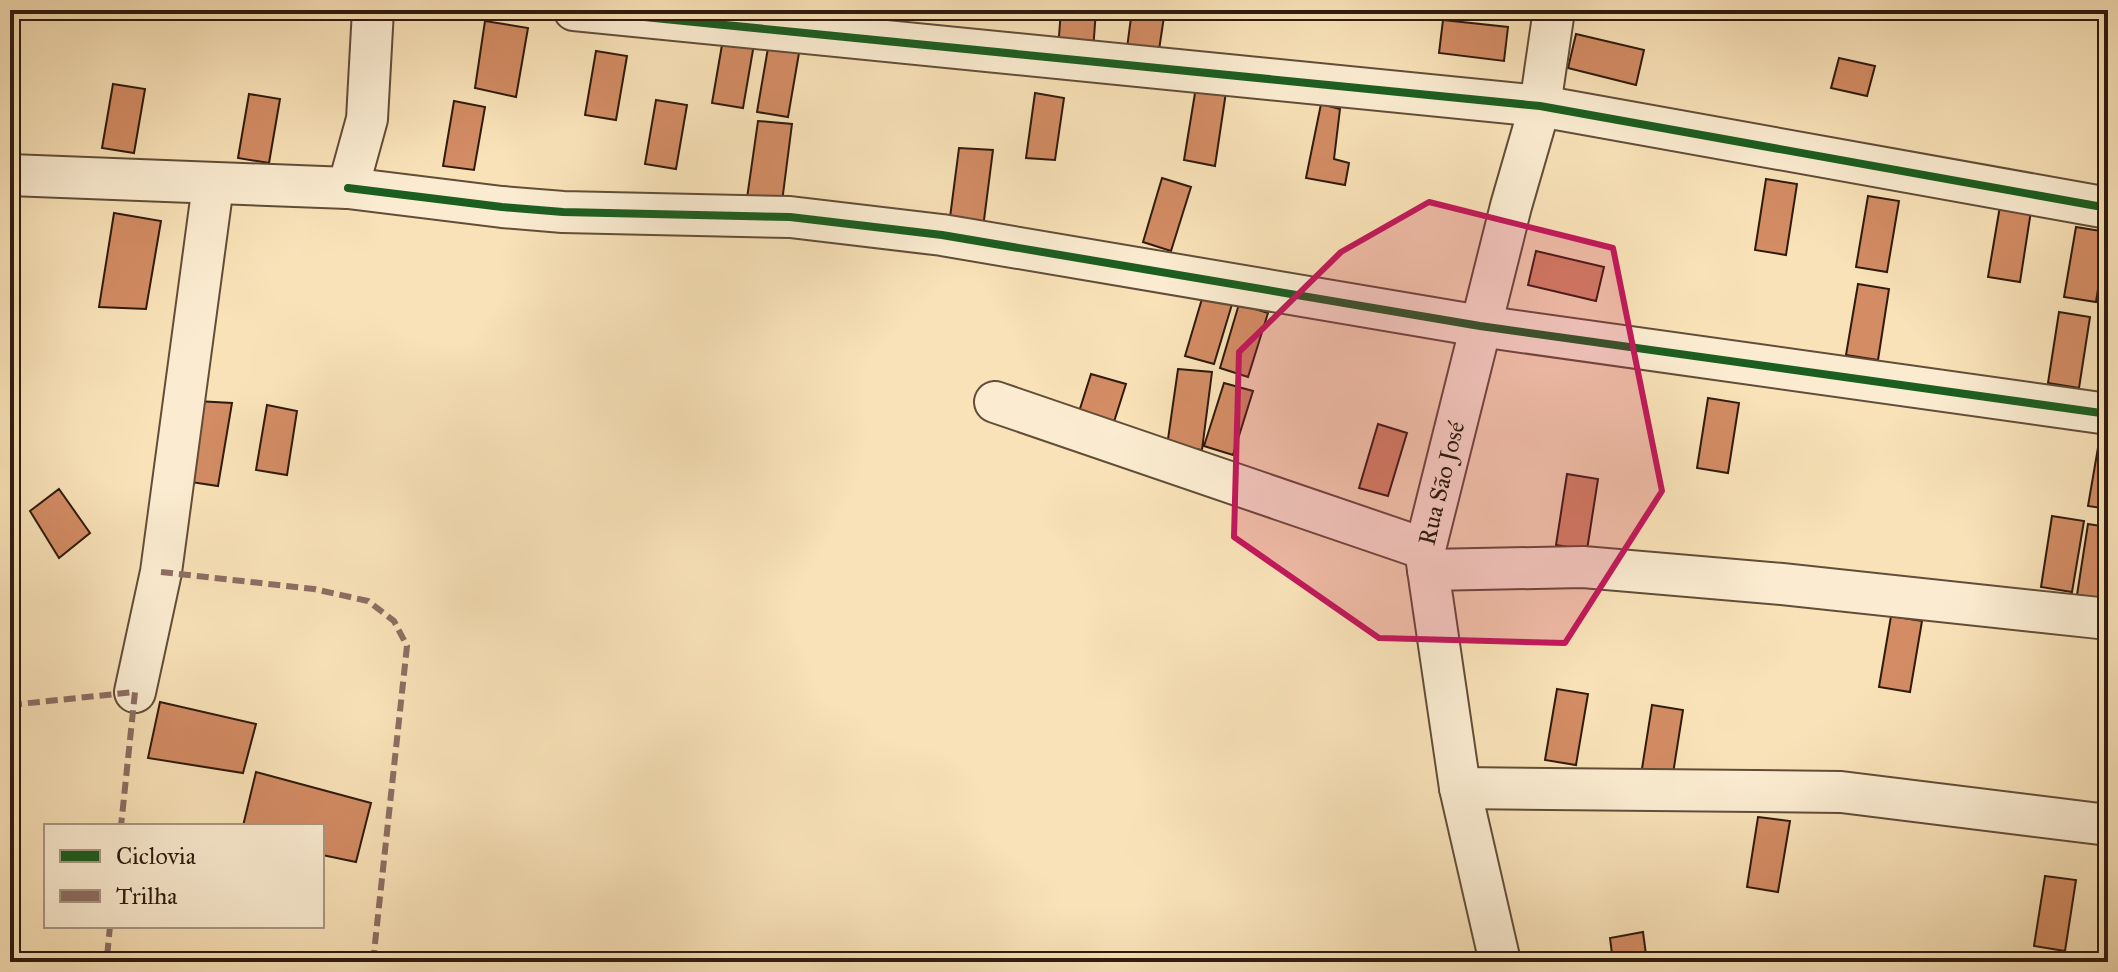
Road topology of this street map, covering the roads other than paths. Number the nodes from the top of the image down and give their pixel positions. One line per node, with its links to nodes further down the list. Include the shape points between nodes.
1 (373, 10): 7 (street, via 367,119)
2 (574, 10): 4 (street)
3 (1554, 10): 4 (street, Rua São José)
4 (1540, 106): 8 (street); 9 (street, Rua São José)
5 (10, 175): 6 (street)
6 (213, 185): 7 (street); 14 (street, via 161,572)
7 (348, 188): 9 (street, via 563,212 790,217 942,235)
8 (2108, 208)
9 (1480, 326): 11 (street); 12 (street, Rua São José)
10 (995, 402): 12 (street)
11 (2108, 414)
12 (1426, 560): 13 (street, via 1782,584); 15 (street, Rua São José)
13 (2108, 619)
14 (135, 692)
15 (1460, 788): 16 (street, via 1841,792); 17 (street, Rua São José)
16 (2108, 825)
17 (1500, 962)

